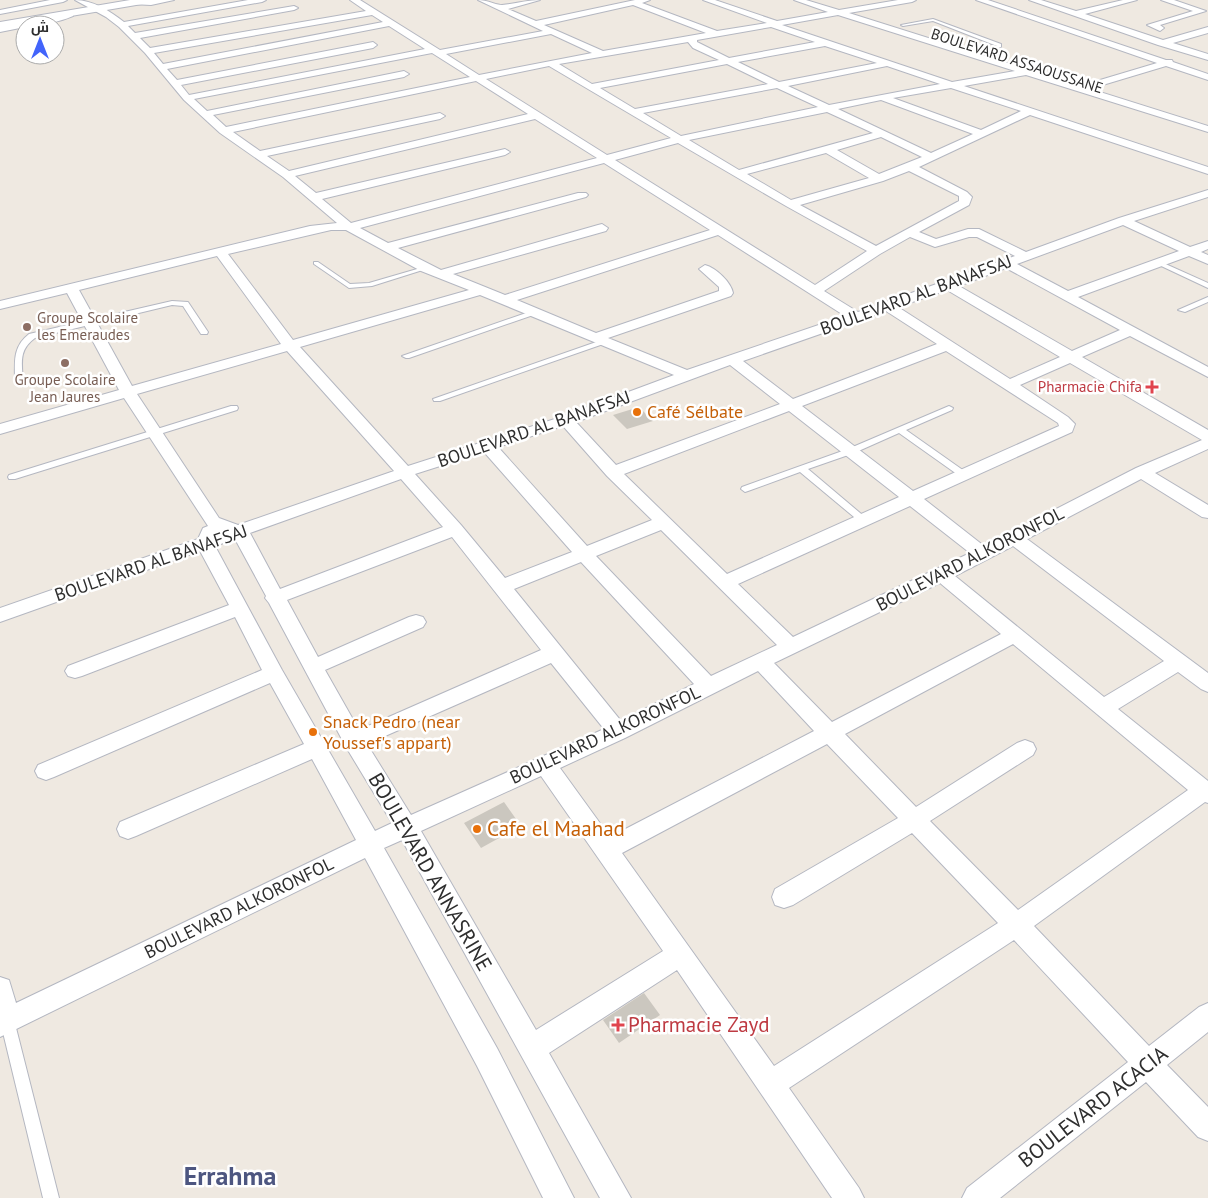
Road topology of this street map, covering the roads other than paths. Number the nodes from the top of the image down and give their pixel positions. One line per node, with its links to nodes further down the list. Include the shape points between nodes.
1 (63, 0): 25 (street)
2 (79, 0): 21 (street)
3 (119, 0): 21 (street)
4 (148, 0): 19 (street)
5 (170, 0): 19 (street)
6 (262, 0): 35 (street)
7 (354, 0): 26 (street)
8 (482, 0): 23 (street)
9 (536, 0): 23 (street)
10 (646, 0): 20 (street)
11 (707, 0): 34 (street)
12 (798, 0): 28 (street, BOULEVARD ASSAOUSSANE)
13 (826, 0): 24 (street, BOULEVARD ASSAOUSSANE)
14 (912, 0): 24 (street)
15 (980, 0): 38 (street)
16 (1133, 0): 29 (street)
17 (1165, 0): 27 (street)
18 (1040, 1): 29 (street)
19 (134, 2): 21 (street)
20 (634, 3): 33 (street); 42 (street)
21 (94, 7): 30 (street); 35 (street); 37 (street)
22 (294, 8): 43 (street)
23 (499, 8): 33 (street)
24 (856, 10): 28 (street); 36 (street, BOULEVARD ASSAOUSSANE)
25 (0, 12)
26 (374, 12): 32 (street); 48 (street)
27 (1205, 12): 39 (street, via 1151,25)
28 (839, 13): 34 (street); 60 (street, BOULEVARD ASSAOUSSANE)
29 (1076, 14): 31 (street)
30 (0, 20)
31 (1097, 21): 38 (street); 46 (street)
32 (390, 23): 51 (street); 59 (street)
33 (535, 24): 41 (street)
34 (773, 24): 42 (street); 45 (street)
35 (122, 25): 43 (street)
36 (903, 25): 49 (street, BOULEVARD ASSAOUSSANE); 49 (lane, via 925,20 941,22 999,45)
37 (0, 27)
38 (1064, 28): 57 (street)
39 (1160, 28)
40 (1208, 30): 46 (street)
41 (550, 32): 51 (street); 52 (street)
42 (716, 34): 44 (street)
43 (134, 36): 48 (street)
44 (693, 39): 52 (street); 55 (street, via 696,46)
45 (825, 43): 55 (street); 58 (street)
46 (1161, 43): 53 (street)
47 (373, 45): 64 (street)
48 (148, 51): 59 (street)
49 (988, 51): 67 (street, BOULEVARD ASSAOUSSANE)
50 (1208, 51): 53 (street)
51 (436, 52): 63 (street); 70 (street)
52 (602, 54): 56 (street)
53 (1198, 54): 54 (street); 57 (street)
54 (1208, 57)
55 (729, 62): 65 (street); 68 (street)
56 (550, 63): 63 (street); 68 (street)
57 (1166, 63): 62 (street); 67 (street)
58 (888, 64): 65 (street); 66 (street)
59 (161, 67): 64 (street)
60 (1027, 72): 66 (street); 78 (street, BOULEVARD ASSAOUSSANE)
61 (404, 74): 74 (street)
62 (1208, 77)
63 (477, 78): 75 (street); 79 (street)
64 (175, 83): 70 (street)
65 (777, 84): 71 (street); 73 (street)
66 (951, 85): 69 (street); 72 (street)
67 (1093, 85): 77 (street, BOULEVARD ASSAOUSSANE)
68 (590, 87): 73 (street)
69 (883, 97): 71 (street); 80 (street)
70 (188, 98): 74 (street)
71 (827, 108): 81 (street); 82 (street)
72 (1030, 111): 80 (street); 89 (street)
73 (634, 112): 82 (street)
74 (205, 114): 79 (street)
75 (536, 115): 87 (street); 91 (street)
76 (440, 116): 85 (street)
77 (1208, 121)
78 (1208, 129)
79 (224, 131): 85 (street)
80 (980, 133): 86 (street)
81 (882, 134): 83 (street); 86 (street)
82 (681, 139): 87 (street); 90 (street)
83 (828, 149): 90 (street); 92 (street)
84 (505, 152): 95 (street)
85 (257, 155): 91 (street)
86 (932, 157): 88 (street)
87 (606, 159): 98 (street); 100 (street)
88 (910, 167): 92 (street); 101 (street, via 962,194 967,200)
89 (1208, 171)
90 (739, 173): 96 (street)
91 (287, 175): 95 (street)
92 (879, 179): 96 (street)
93 (1208, 193): 97 (street, BOULEVARD AL BANAFSAJ)
94 (582, 194): 103 (street)
95 (314, 197): 98 (street)
96 (790, 204): 104 (street)
97 (1123, 221): 106 (street); 107 (street, BOULEVARD AL BANAFSAJ)
98 (348, 227): 103 (street); 105 (street, via 310,230)
99 (602, 228): 114 (street)
100 (719, 231): 118 (street); 122 (street)
101 (910, 233): 104 (street); 107 (street, via 935,243 978,233)
102 (1208, 245): 106 (street)
103 (388, 247): 112 (street)
104 (876, 251): 118 (street)
105 (220, 252): 117 (street); 132 (street)
106 (1190, 252): 108 (street); 111 (street)
107 (1024, 256): 110 (street, BOULEVARD AL BANAFSAJ)
108 (1208, 260)
109 (316, 263): 112 (lane, via 348,286 370,285)
110 (1006, 263): 115 (street, BOULEVARD AL BANAFSAJ); 120 (street)
111 (1159, 263): 116 (lane); 120 (street)
112 (426, 268): 114 (street)
113 (705, 269): 131 (street, via 725,286 726,293)
114 (440, 274): 119 (street)
115 (948, 285): 124 (street, BOULEVARD AL BANAFSAJ); 135 (street)
116 (1208, 286)
117 (70, 287): 123 (street); 128 (street)
118 (814, 290): 127 (street)
119 (480, 291): 122 (street); 132 (street)
120 (1068, 296): 129 (street)
121 (1208, 299): 125 (lane)
122 (504, 300): 126 (street)
123 (0, 305)
124 (887, 306): 127 (street, BOULEVARD AL BANAFSAJ); 133 (street)
125 (1182, 310)
126 (535, 313): 131 (street); 134 (lane)
127 (855, 316): 136 (street, BOULEVARD AL BANAFSAJ)
128 (90, 323): 130 (lane, via 180,302 185,304); 139 (lane, via 32,336 24,341 18,348); 141 (street)
129 (1130, 331): 135 (street); 137 (street)
130 (204, 332)
131 (600, 340): 138 (street); 142 (lane)
132 (289, 344): 141 (street); 155 (street)
133 (948, 345): 140 (street); 143 (street)
134 (406, 356)
135 (1071, 357): 140 (street); 150 (street)
136 (733, 360): 138 (street, BOULEVARD AL BANAFSAJ); 143 (street)
137 (1207, 371)
138 (687, 375): 146 (street, BOULEVARD AL BANAFSAJ)
139 (19, 382)
140 (1008, 385): 158 (street, via 1063,420 1067,424 1066,429)
141 (128, 393): 147 (street); 149 (street)
142 (437, 399)
143 (792, 405): 153 (street); 156 (street)
144 (234, 408): 149 (lane)
145 (949, 408): 148 (lane)
146 (566, 420): 152 (street, BOULEVARD AL BANAFSAJ); 156 (street)
147 (0, 429)
148 (900, 430): 153 (lane); 158 (lane)
149 (153, 434): 159 (lane); 164 (street)
150 (1208, 437)
151 (1208, 443): 157 (street, BOULEVARD ALKORONFOL)
152 (488, 446): 155 (street, BOULEVARD AL BANAFSAJ); 170 (street)
153 (851, 451): 154 (lane); 161 (street)
154 (802, 469): 160 (lane); 163 (lane)
155 (406, 472): 166 (street); 167 (street, BOULEVARD AL BANAFSAJ)
156 (613, 472): 165 (street)
157 (1142, 472): 162 (street); 168 (street, BOULEVARD ALKORONFOL)
158 (964, 475): 161 (street)
159 (12, 477)
160 (745, 489)
161 (911, 498): 163 (street); 171 (street)
162 (1208, 513)
163 (864, 520): 173 (street)
164 (213, 522): 167 (street); 169 (street)
165 (664, 522): 170 (street); 173 (street)
166 (455, 529): 174 (street); 175 (street)
167 (240, 532): 169 (street, BOULEVARD AL BANAFSAJ); 175 (street, BOULEVARD ANNASRINE)
168 (1014, 538): 171 (street, BOULEVARD ALKORONFOL); 183 (street)
169 (205, 543): 176 (street, BOULEVARD ANNASRINE); 177 (street, BOULEVARD AL BANAFSAJ)
170 (583, 553): 174 (street); 188 (street)
171 (982, 553): 172 (street, BOULEVARD ALKORONFOL)
172 (942, 575): 179 (street); 180 (street, BOULEVARD ALKORONFOL)
173 (725, 582): 180 (street)
174 (501, 586): 181 (street)
175 (274, 598): 184 (street, BOULEVARD ANNASRINE)
176 (240, 608): 185 (street); 186 (street, BOULEVARD ANNASRINE)
177 (0, 615)
178 (416, 622): 184 (street)
179 (1015, 635): 189 (street); 191 (street)
180 (791, 647): 182 (street, BOULEVARD ALKORONFOL)
181 (554, 653): 190 (street); 192 (street)
182 (761, 662): 188 (street, BOULEVARD ALKORONFOL); 191 (street)
183 (1178, 662): 187 (street); 189 (street)
184 (313, 667): 192 (street, BOULEVARD ANNASRINE)
185 (74, 671)
186 (274, 673): 193 (street, BOULEVARD ANNASRINE); 196 (street)
187 (1208, 684)
188 (708, 686): 190 (street, BOULEVARD ALKORONFOL)
189 (1103, 708): 197 (street)
190 (618, 732): 195 (street, BOULEVARD ALKORONFOL)
191 (830, 732): 198 (street); 202 (street)
192 (354, 741): 199 (street, BOULEVARD ANNASRINE)
193 (317, 748): 200 (street); 201 (street, BOULEVARD ANNASRINE)
194 (1025, 749): 198 (street)
195 (545, 764): 199 (street, BOULEVARD ALKORONFOL); 202 (street)
196 (46, 771)
197 (1206, 793): 204 (street)
198 (915, 820): 203 (street); 204 (street)
199 (406, 827): 201 (street, BOULEVARD ALKORONFOL); 209 (street, BOULEVARD ANNASRINE)
200 (128, 829)
201 (370, 844): 208 (street, BOULEVARD ALKORONFOL); 214 (street, BOULEVARD ANNASRINE, via 487,1057)
202 (606, 850): 205 (street)
203 (784, 897)
204 (1016, 924): 210 (street); 211 (street)
205 (680, 954): 209 (street); 211 (street)
206 (0, 989): 208 (street)
207 (1208, 1016): 210 (street, BOULEVARD ACACIA)
208 (4, 1022): 213 (lane)
209 (532, 1048): 215 (street, BOULEVARD ANNASRINE)
210 (1149, 1064): 212 (street); 217 (street, BOULEVARD ACACIA)
211 (771, 1084): 216 (street)
212 (1208, 1127)
213 (51, 1198)
214 (559, 1198)
215 (616, 1198)
216 (849, 1198)
217 (977, 1198)

